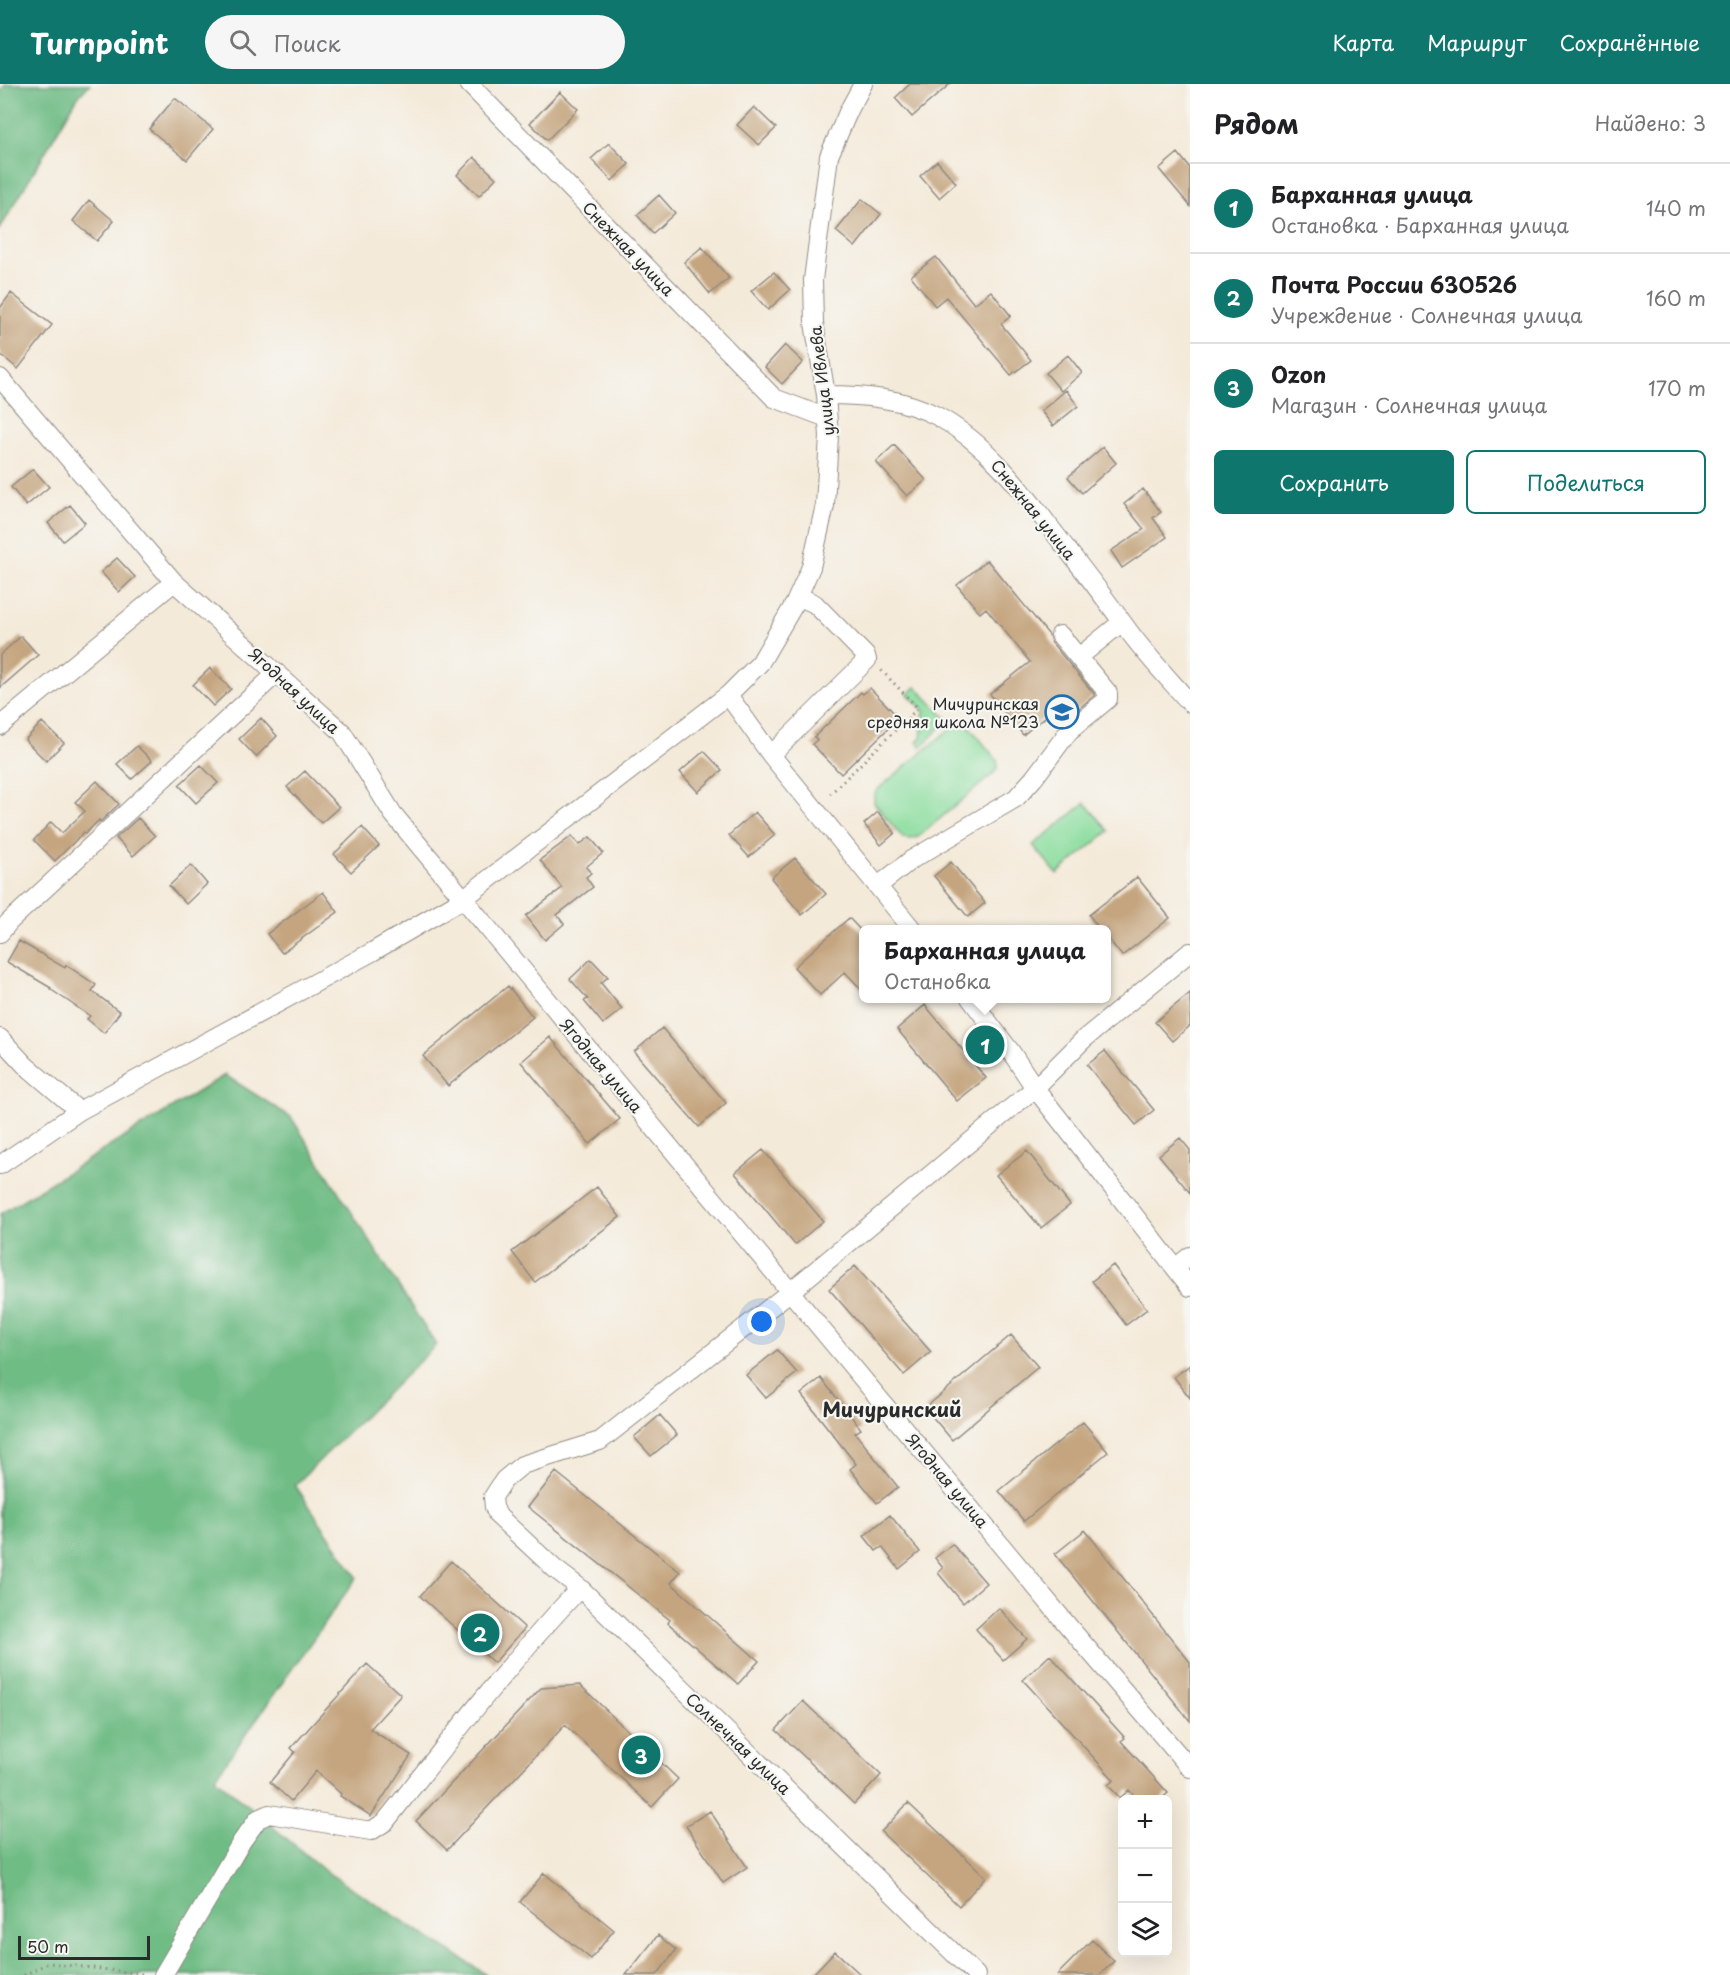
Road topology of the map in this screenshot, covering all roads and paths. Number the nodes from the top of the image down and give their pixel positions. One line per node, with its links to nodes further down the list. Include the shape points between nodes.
1 (469, 84): 5 (street, Снежная улица, via 774,398)
2 (863, 84): 4 (street, улица Ивлева, via 829,156 813,280 814,323)
3 (0, 378): 6 (street, Ягодная улица)
4 (826, 394): 5 (street, улица Ивлева); 8 (street, Снежная улица, via 862,395 908,405 937,416 970,439 1001,464)
5 (827, 418): 7 (street, улица Ивлева, via 825,505 811,567)
6 (174, 582): 12 (street, Ягодная улица); 15 (street)
7 (798, 596): 11 (street, via 815,604); 13 (street, улица Ивлева, via 759,663)
8 (1122, 622): 10 (street); 14 (street, Снежная улица)
9 (1060, 635): 10 (street)
10 (1079, 657): 18 (street, via 1108,693 1108,699 1069,731 1016,798 911,860)
11 (867, 660): 16 (street); 17 (path, via 918,708)
12 (277, 673): 19 (street, Ягодная улица, via 342,732 393,814); 21 (street)
13 (728, 695): 16 (street); 19 (street, улица Ивлева)
14 (1190, 703)
15 (0, 726)
16 (771, 755): 18 (street)
17 (830, 794)
18 (878, 886): 20 (street)
19 (464, 899): 26 (street, улица Ивлева); 31 (street, Ягодная улица)
20 (910, 925)
21 (0, 933)
22 (1190, 952): 25 (street, via 1084,1039)
23 (973, 1003): 25 (street)
24 (0, 1038): 26 (street, via 25,1065)
25 (1035, 1088): 29 (street); 31 (street)
26 (80, 1111): 27 (street, улица Ивлева)
27 (0, 1165)
28 (1190, 1256): 29 (street)
29 (1175, 1268): 30 (street)
30 (1190, 1287)
31 (791, 1291): 32 (street, Солнечная улица, via 600,1441 522,1466 504,1480 493,1497 498,1516); 33 (street, Ягодная улица)
32 (580, 1588): 34 (street, via 522,1651 385,1822 370,1831 269,1814 258,1819); 36 (street, Солнечная улица)
33 (1190, 1768)
34 (154, 1974): 35 (path, via 48,1963)
35 (24, 1975)
36 (976, 1975)

